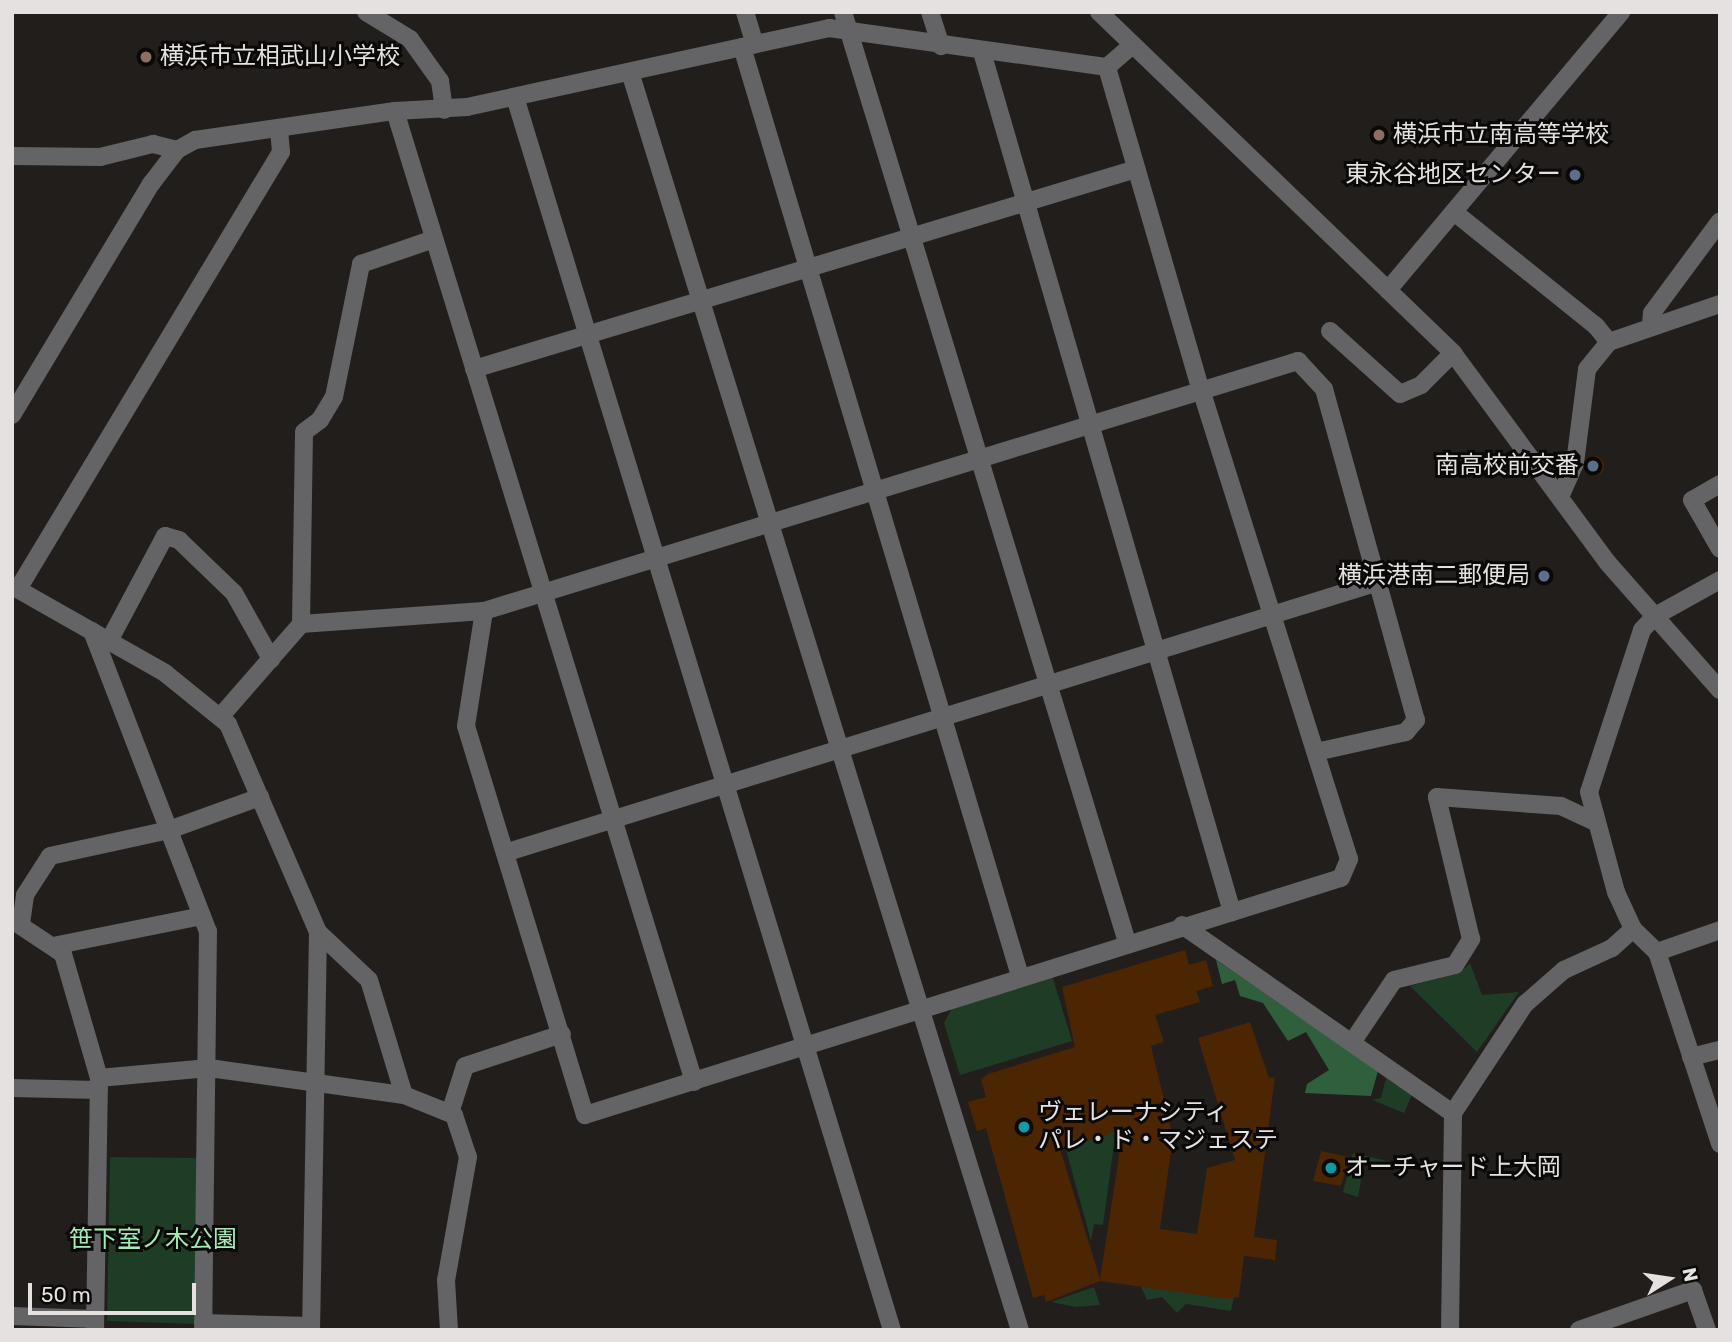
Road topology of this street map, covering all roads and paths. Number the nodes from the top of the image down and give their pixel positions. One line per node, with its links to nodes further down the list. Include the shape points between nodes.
1 (366, 12): 14 (street, via 410,39 440,81)
2 (745, 12): 7 (street)
3 (930, 12): 8 (street)
4 (1099, 12): 9 (street)
5 (1620, 12): 21 (street)
6 (846, 20): 7 (street); 8 (street); 23 (street)
7 (748, 46): 12 (street); 25 (street)
8 (941, 46): 10 (street)
9 (1132, 46): 11 (street); 26 (street)
10 (982, 52): 11 (street); 20 (street)
11 (1107, 67): 19 (street)
12 (630, 72): 13 (street); 27 (street)
13 (515, 97): 14 (street); 31 (street)
14 (444, 110): 15 (street)
15 (396, 111): 16 (street); 24 (street)
16 (279, 129): 17 (street, via 195,140); 47 (street, via 281,152 98,444)
17 (177, 150): 18 (street, via 153,144 100,157); 36 (street, via 151,184 30,399)
18 (12, 156)
19 (1136, 169): 20 (street); 35 (street)
20 (1025, 202): 23 (street); 37 (street)
21 (1454, 212): 26 (street); 32 (street, via 1597,326)
22 (1720, 221): 29 (street, via 1651,313)
23 (912, 236): 25 (street); 38 (street)
24 (434, 239): 34 (street); 52 (street, via 361,264 334,397 320,421 304,432)
25 (808, 268): 27 (street); 40 (street)
26 (1388, 290): 33 (street)
27 (700, 301): 31 (street); 42 (street)
28 (1720, 304): 29 (street)
29 (1651, 326): 32 (street)
30 (1330, 331): 33 (street, via 1400,394 1421,385)
31 (588, 334): 34 (street); 44 (street)
32 (1609, 342): 41 (street, via 1584,379 1575,463)
33 (1452, 353): 41 (street)
34 (474, 369): 48 (street)
35 (1200, 391): 37 (street); 46 (street, via 1298,360 1324,389); 50 (street)
36 (12, 415)
37 (1090, 425): 38 (street); 55 (street)
38 (980, 458): 40 (street); 57 (street)
39 (1720, 484): 43 (street, via 1692,500)
40 (875, 491): 42 (street); 60 (street)
41 (1560, 497): 51 (street)
42 (768, 524): 44 (street); 61 (street)
43 (1720, 549)
44 (657, 558): 48 (street); 63 (street)
45 (1720, 580): 51 (street)
46 (1382, 581): 50 (street); 62 (street, via 1383,614 1416,720 1406,732)
47 (15, 588): 53 (street)
48 (543, 593): 49 (street); 65 (street)
49 (484, 611): 52 (street); 68 (street, via 466,726)
50 (1273, 614): 55 (street); 62 (street)
51 (1655, 616): 58 (street); 66 (street, via 1642,630 1592,771 1589,792)
52 (301, 624): 56 (street)
53 (92, 631): 54 (street); 67 (street)
54 (109, 641): 56 (street, via 165,536 179,540 234,593); 59 (street, via 165,673)
55 (1156, 651): 57 (street); 69 (street)
56 (271, 659): 59 (street)
57 (1049, 684): 60 (street); 76 (street)
58 (1720, 690)
59 (220, 717): 64 (street)
60 (943, 717): 61 (street); 79 (street)
61 (838, 750): 63 (street); 80 (street)
62 (1316, 751): 69 (street, via 1349,859 1341,878)
63 (726, 784): 65 (street); 83 (street)
64 (260, 797): 67 (street); 75 (street)
65 (613, 819): 68 (street); 87 (street)
66 (1596, 822): 73 (street); 82 (street, via 1561,806 1437,797 1471,939 1455,965 1394,980)
67 (169, 830): 70 (street); 71 (street, via 50,856 25,895)
68 (508, 852): 81 (street)
69 (1231, 912): 72 (street)
70 (202, 916): 77 (street); 86 (street, via 208,931)
71 (17, 922): 77 (street)
72 (1182, 925): 76 (street); 82 (street)
73 (1633, 929): 78 (street); 93 (street, via 1612,948 1564,970 1525,1004)
74 (1720, 930): 78 (street)
75 (318, 932): 89 (street); 91 (street, via 369,980)
76 (1127, 942): 79 (street)
77 (53, 946): 88 (street, via 63,954)
78 (1657, 952): 85 (street)
79 (1020, 976): 80 (street)
80 (922, 1006): 83 (street); 99 (street)
81 (562, 1034): 87 (street, via 585,1115); 92 (street, via 465,1066)
82 (1353, 1041): 93 (street)
83 (804, 1042): 87 (street); 101 (street)
84 (1720, 1050): 85 (street)
85 (1692, 1058): 94 (street)
86 (209, 1069): 88 (street); 89 (street); 97 (street)
87 (694, 1082)
88 (99, 1084): 90 (street); 96 (street)
89 (318, 1084): 91 (street); 98 (street)
90 (12, 1088)
91 (404, 1095): 92 (street)
92 (450, 1113): 100 (street, via 468,1157 446,1280)
93 (1453, 1113): 102 (street)
94 (1720, 1144)
95 (12, 1316): 96 (street)
96 (95, 1324)
97 (203, 1326): 98 (street)
98 (311, 1328)
99 (1016, 1329)
100 (449, 1330)
101 (892, 1330)
102 (1450, 1330)
103 (1579, 1330): 104 (street, via 1693,1290)
104 (1707, 1330)

